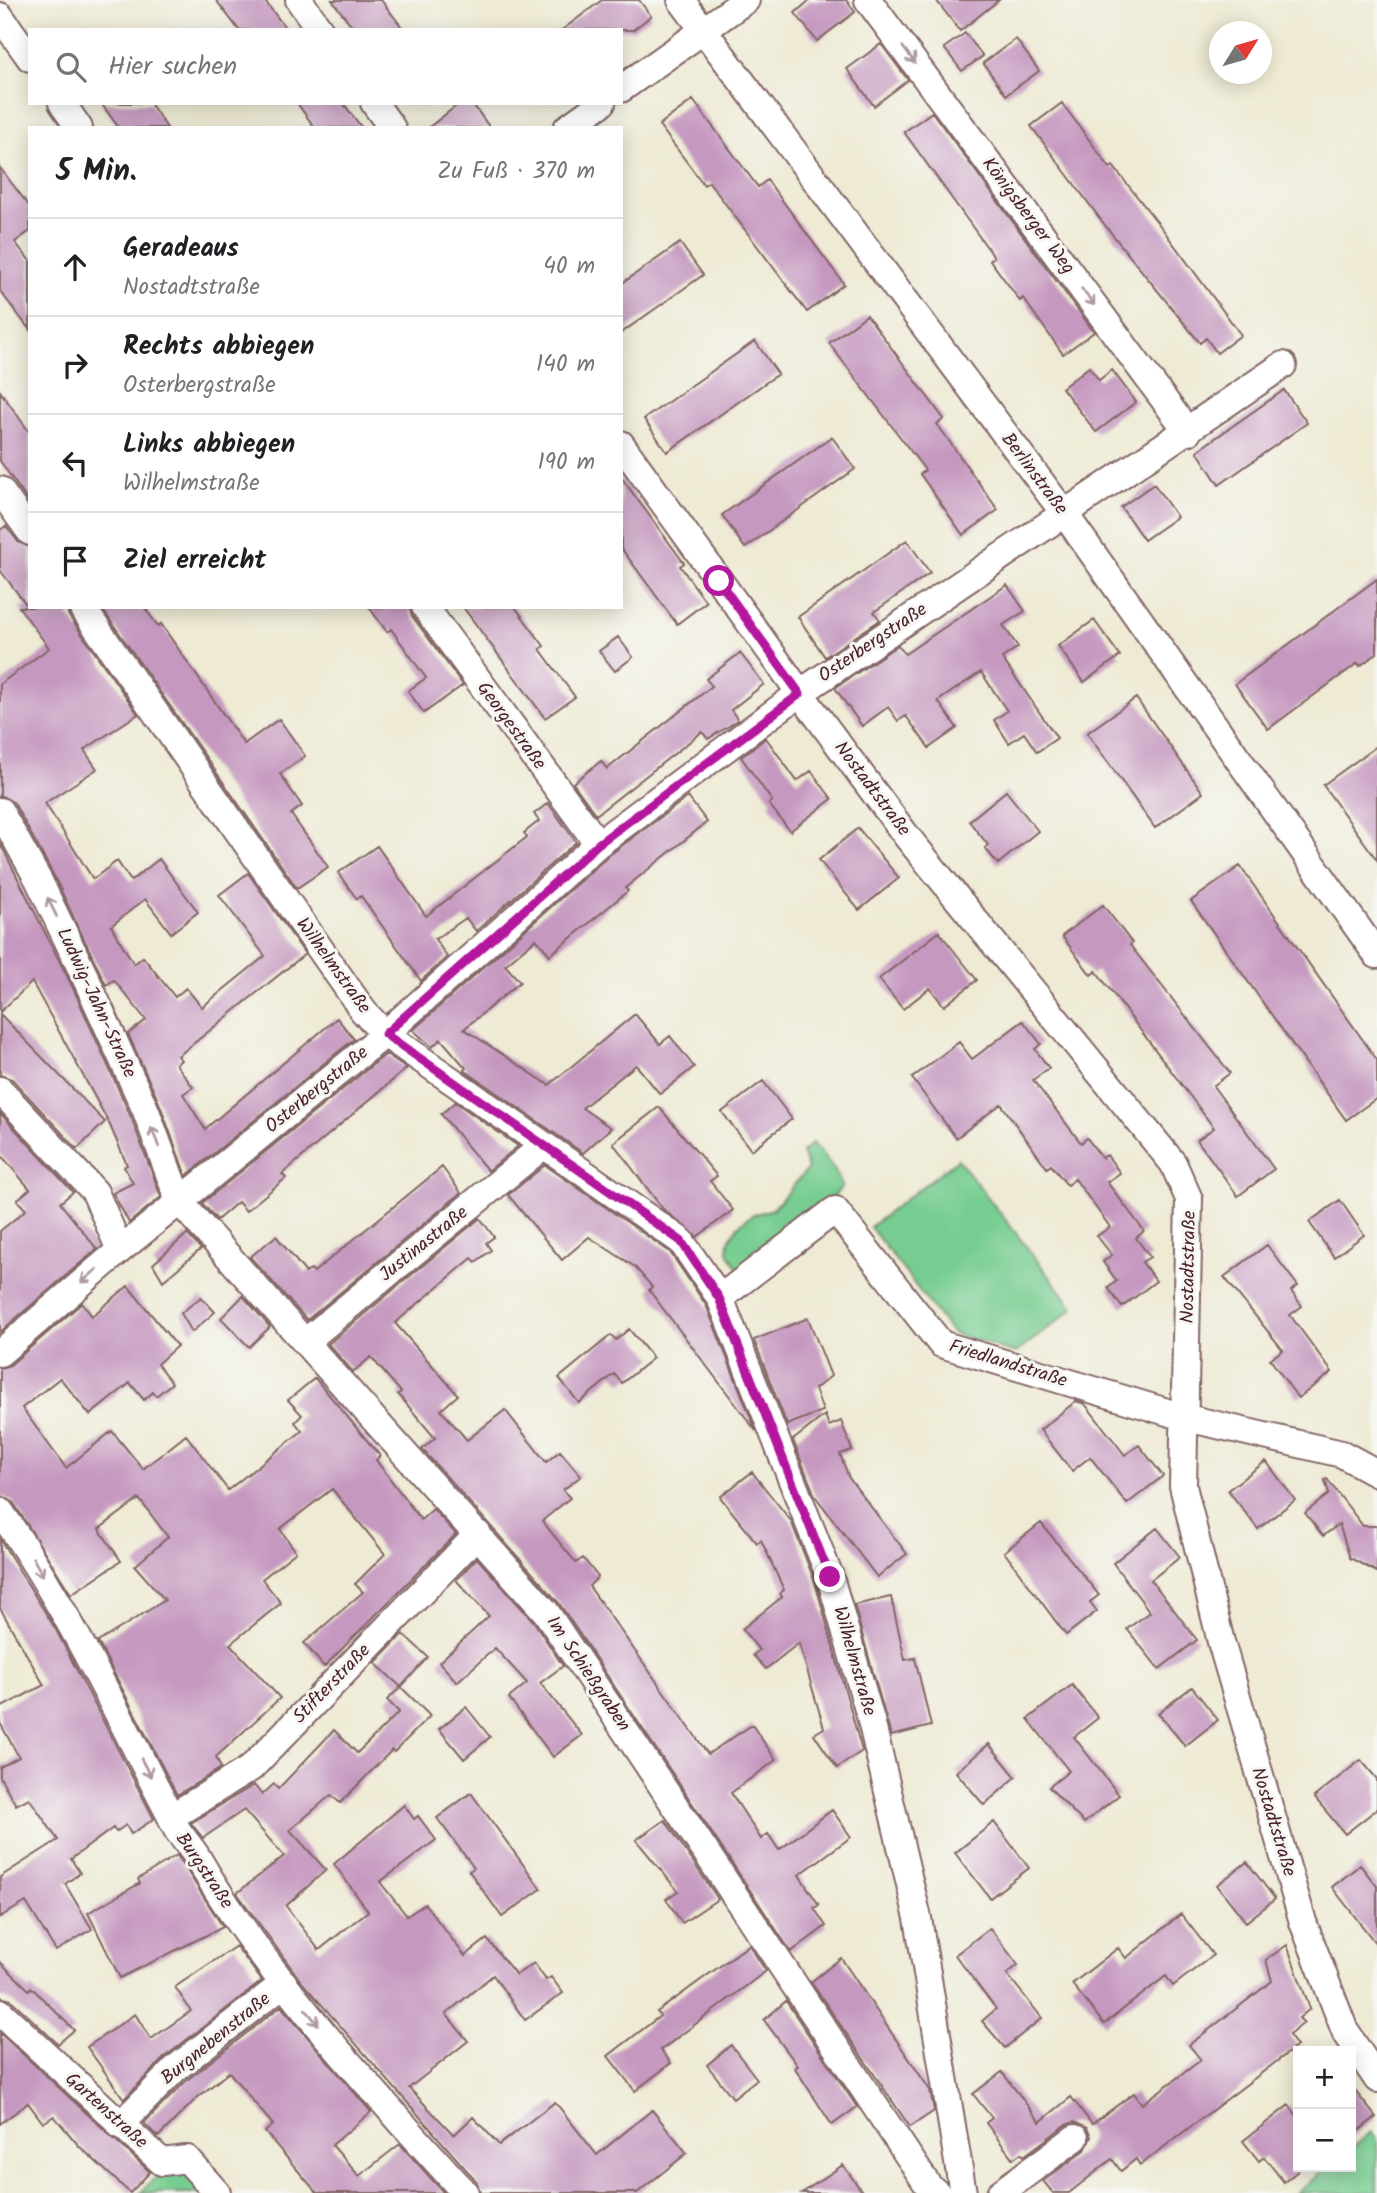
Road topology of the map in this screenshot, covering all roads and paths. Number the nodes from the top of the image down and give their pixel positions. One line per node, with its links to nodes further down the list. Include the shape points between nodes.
1 (299, 0): 6 (street)
2 (681, 0): 7 (street, Berlinstraße)
3 (746, 0): 7 (street)
4 (868, 0): 17 (street, Königsberger Weg, one-way to 17)
5 (0, 16): 8 (street)
6 (319, 28)
7 (704, 31): 9 (street); 20 (street, Berlinstraße)
8 (28, 55)
9 (623, 88)
10 (63, 105): 13 (street)
11 (375, 105): 14 (street)
12 (598, 105): 15 (street)
13 (78, 126)
14 (391, 126)
15 (570, 126)
16 (1283, 365): 17 (street, Osterbergstraße)
17 (1188, 432): 20 (street, Osterbergstraße)
18 (623, 447): 24 (street, Nostadtstraße)
19 (0, 490): 21 (street)
20 (1064, 513): 24 (street, Osterbergstraße); 27 (street, Berlinstraße)
21 (28, 529)
22 (83, 609): 28 (street, Wilhelmstraße, via 364,1012)
23 (426, 609): 26 (street, Georgestraße)
24 (800, 694): 26 (street, Osterbergstraße); 36 (street, Nostadtstraße, via 908,838 1173,1163 1189,1199)
25 (0, 811): 31 (street, Ludwig-Jahn-Straße, one-way to 25, via 88,981)
26 (598, 844): 28 (street, Osterbergstraße)
27 (1377, 954)
28 (385, 1034): 30 (street, Wilhelmstraße); 31 (street, Osterbergstraße)
29 (0, 1090): 32 (street, via 95,1192)
30 (543, 1146): 33 (street, Wilhelmstraße, via 681,1241); 34 (street, Justinastraße)
31 (180, 1201): 32 (street, Osterbergstraße); 34 (street, Im Schießgraben)
32 (120, 1250): 35 (street, Osterbergstraße, one-way to 35)
33 (719, 1298): 36 (street, Friedlandstraße, via 835,1210 941,1344); 49 (street, Wilhelmstraße, via 830,1577 871,1720 918,1918)
34 (305, 1342): 39 (street, Im Schießgraben)
35 (0, 1353)
36 (1187, 1418): 37 (street, Friedlandstraße, via 1342,1454); 43 (street, Nostadtstraße, via 1183,1486 1265,1799 1322,1978 1345,2031)
37 (1377, 1474)
38 (0, 1511): 40 (street, Burgstraße, one-way to 40, via 31,1554)
39 (478, 1534): 40 (street, Stifterstraße, via 251,1768); 48 (street, Im Schießgraben, via 546,1612)
40 (171, 1817): 41 (street, Burgstraße, via 174,1829 192,1848 215,1890)
41 (284, 1983): 44 (street, Burgnebenstraße, via 176,2068); 47 (street, Burgstraße, one-way to 47)
42 (0, 2012): 44 (street, Gartenstraße)
43 (1377, 2079)
44 (120, 2125): 46 (street, Gartenstraße, via 163,2162 187,2159)
45 (1075, 2138): 50 (street)
46 (217, 2193)
47 (465, 2193)
48 (937, 2193)
49 (963, 2193)
50 (1000, 2193)

